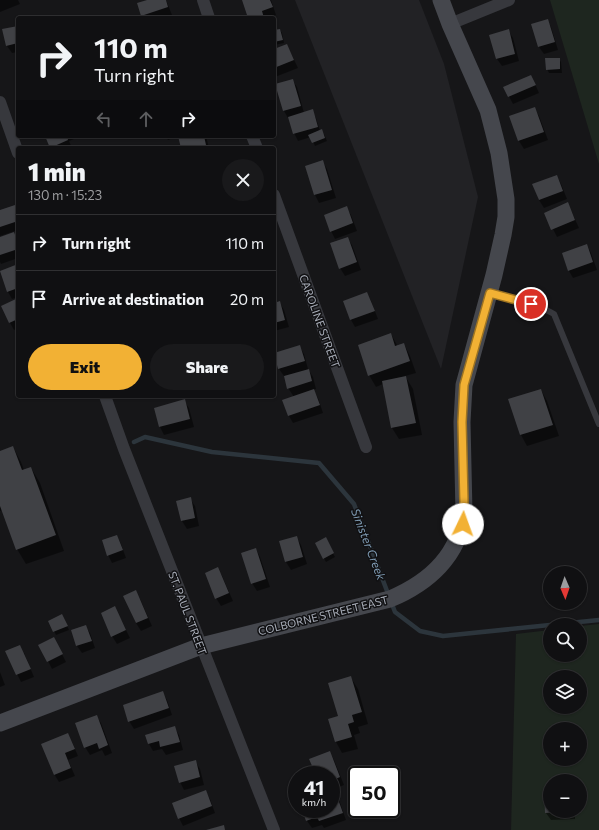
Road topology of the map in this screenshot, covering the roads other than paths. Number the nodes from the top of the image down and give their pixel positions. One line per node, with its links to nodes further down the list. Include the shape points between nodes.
1 (203, 0): 4 (street)
2 (441, 0): 5 (main road, COLBORNE STREET EAST)
3 (509, 0): 5 (street)
4 (208, 16)
5 (450, 24): 9 (main road, COLBORNE STREET EAST, via 488,110 499,152 506,199 506,217)
6 (0, 102): 7 (street)
7 (16, 147)
8 (276, 200): 12 (street, CAROLINE STREET)
9 (490, 293): 11 (lane, via 531,304 554,314); 13 (main road, COLBORNE STREET EAST, via 464,385 463,524 454,546 436,570 421,582 390,598)
10 (106, 398): 13 (street, ST. PAUL STREET)
11 (599, 424)
12 (366, 447)
13 (201, 646): 14 (main road, COLBORNE STREET EAST); 15 (street, ST. PAUL STREET)
14 (0, 724)
15 (274, 830)

